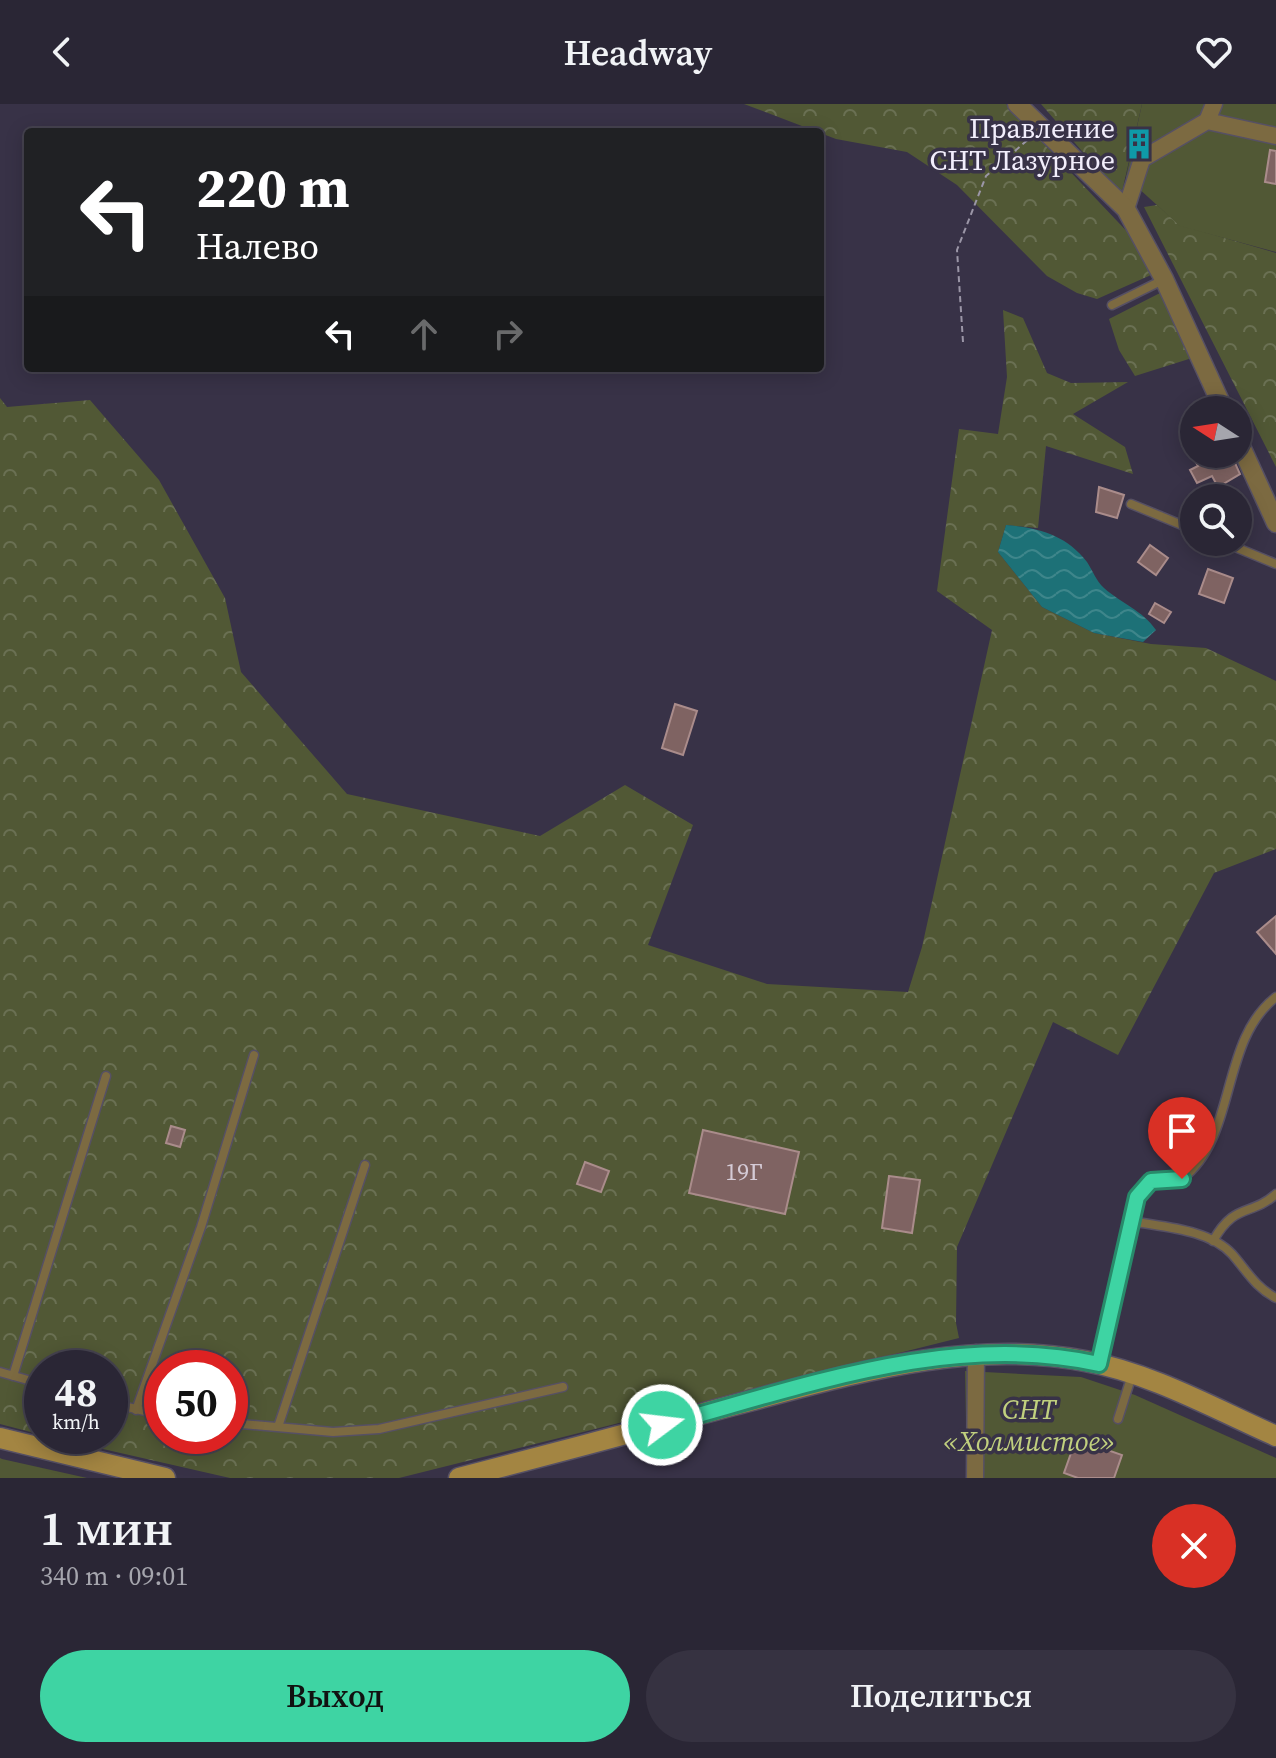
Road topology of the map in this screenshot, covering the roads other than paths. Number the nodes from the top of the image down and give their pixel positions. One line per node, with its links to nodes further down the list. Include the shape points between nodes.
1 (1017, 104): 5 (street)
2 (1214, 104): 3 (street)
3 (1207, 121): 4 (street); 5 (street, via 1142,159)
4 (1276, 136)
5 (1126, 209): 6 (street)
6 (1164, 279): 7 (lane); 8 (street)
7 (1112, 305)
8 (1218, 396)
9 (1251, 468): 11 (street)
10 (1131, 504): 12 (lane)
11 (1276, 523)
12 (1180, 524)
13 (1252, 554): 14 (lane)
14 (1276, 564)
15 (1276, 997): 20 (lane, via 1254,1022 1232,1069 1213,1136 1197,1163 1182,1179 1151,1181 1142,1187)
16 (254, 1055): 31 (lane)
17 (106, 1076): 27 (lane)
18 (365, 1165): 35 (lane)
19 (1276, 1194): 21 (lane, via 1236,1212)
20 (1131, 1221): 21 (lane); 24 (lane)
21 (1213, 1241): 22 (lane, via 1231,1253 1257,1287)
22 (1276, 1298)
23 (976, 1353): 24 (main road, via 1035,1354); 39 (main road, via 865,1371); 40 (street)
24 (1099, 1364): 26 (main road)
25 (0, 1372): 27 (lane)
26 (1132, 1374): 33 (lane); 36 (main road)
27 (13, 1376): 28 (lane)
28 (24, 1379)
29 (563, 1387): 35 (lane, via 379,1429)
30 (128, 1408): 31 (lane)
31 (136, 1410): 32 (lane)
32 (144, 1412)
33 (1118, 1419)
34 (248, 1424): 35 (lane)
35 (278, 1427)
36 (1276, 1436)
37 (0, 1438): 38 (main road)
38 (165, 1478)
39 (459, 1478)
40 (975, 1478)

